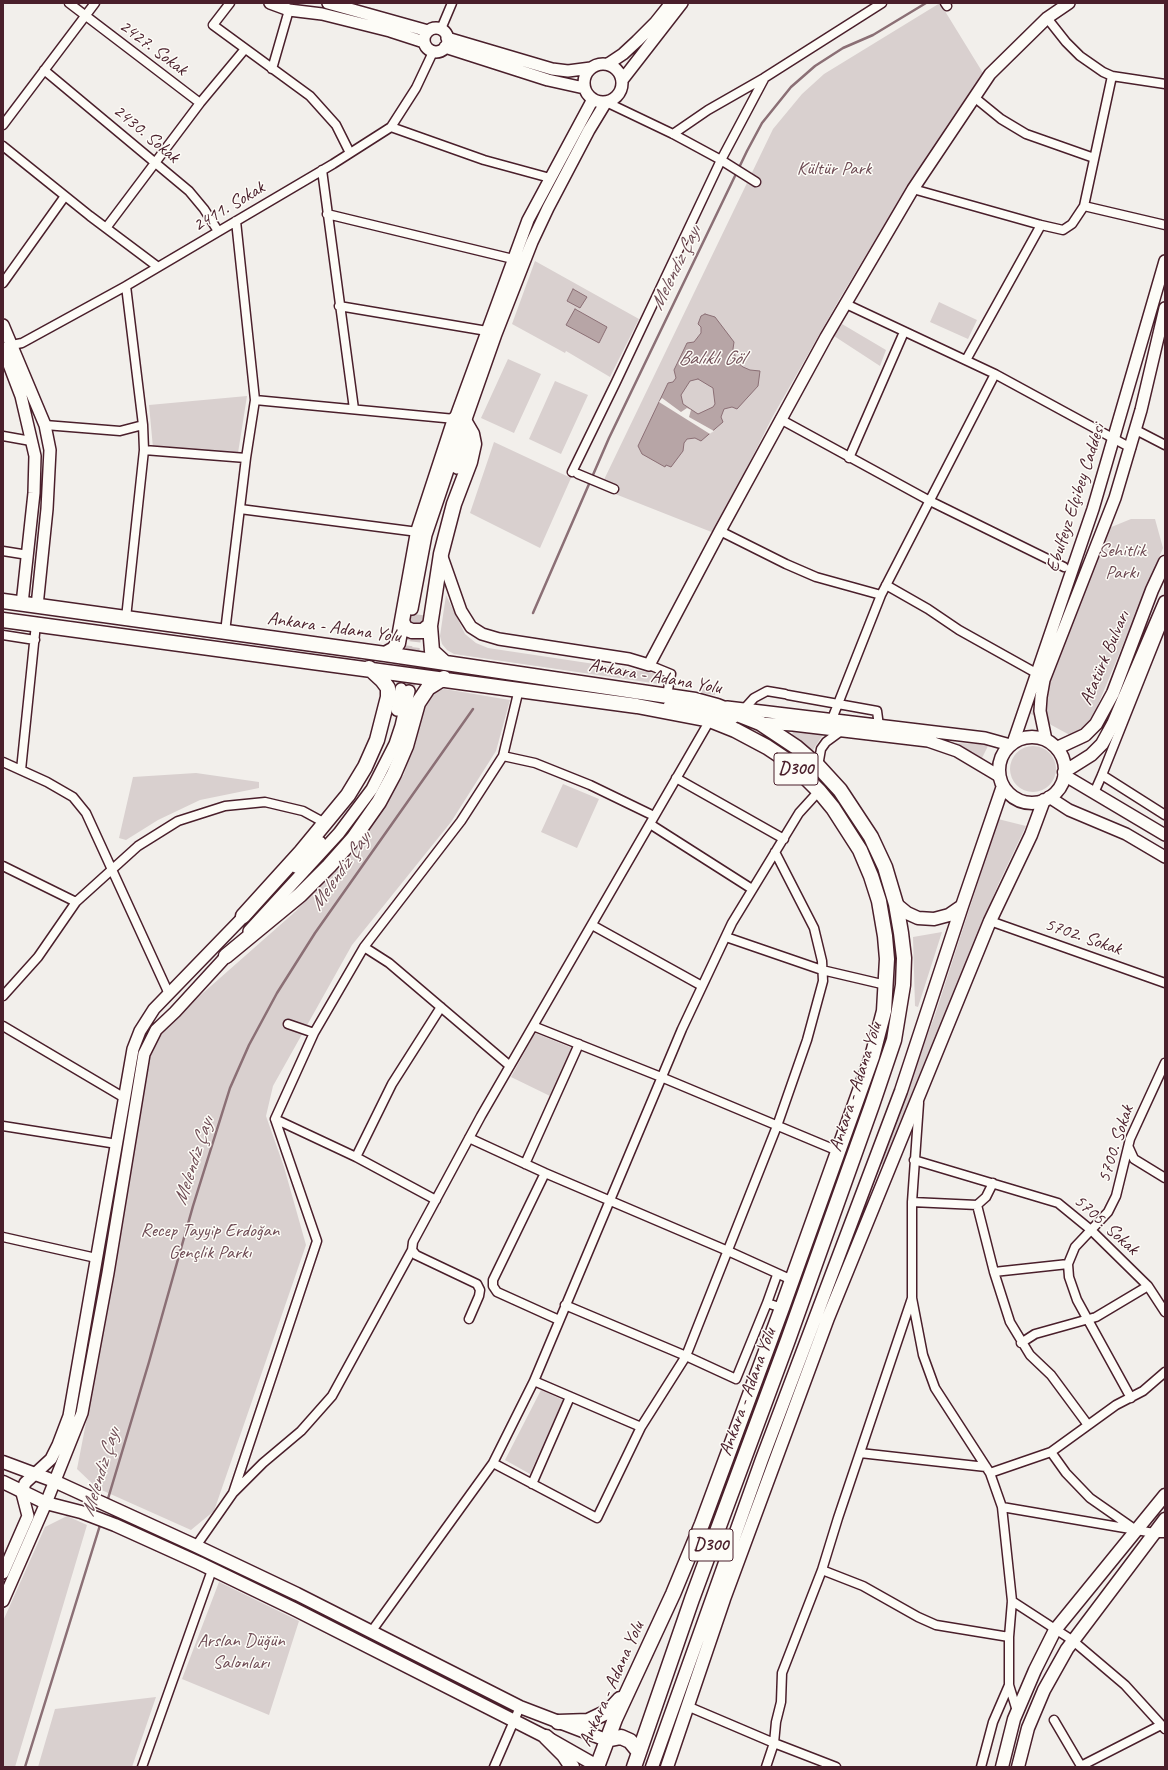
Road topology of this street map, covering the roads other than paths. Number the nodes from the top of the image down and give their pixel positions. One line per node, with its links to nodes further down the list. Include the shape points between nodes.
1 (69, 3): 12 (street, 2427. Sokak)
2 (95, 3): 12 (street)
3 (230, 3): 17 (street, via 213,25)
4 (270, 3): 11 (main road)
5 (328, 3): 14 (main road)
6 (452, 3): 15 (street)
7 (671, 3): 19 (main road, via 646,32 623,54)
8 (682, 3): 25 (main road)
9 (882, 3): 24 (street)
10 (1069, 3): 13 (main road)
11 (289, 10): 16 (main road, via 322,14); 21 (street)
12 (84, 16): 22 (street); 31 (street, 2427. Sokak)
13 (1047, 18): 23 (street, via 1080,56); 28 (main road, via 990,74)
14 (428, 31): 15 (main road, via 432,29); 16 (main road)
15 (444, 38): 18 (main road, via 439,52); 20 (main road, via 552,69 568,71); 27 (main road, via 548,80)
16 (424, 42): 18 (main road)
17 (245, 49): 21 (street); 31 (street)
18 (433, 52): 33 (street, 2411. Sokak, via 416,88)
19 (608, 64): 20 (main road, via 596,64); 25 (main road, via 618,70)
20 (591, 68): 27 (main road, via 584,78)
21 (272, 69): 36 (street, via 310,96 336,125)
22 (44, 70): 32 (street); 39 (street, 2430. Sokak)
23 (1112, 76): 26 (street); 37 (street)
24 (764, 78): 34 (street, via 708,110); 38 (street)
25 (623, 79): 30 (main road, via 616,98)
26 (1165, 84)
27 (584, 88): 29 (main road)
28 (974, 97): 37 (street, via 1001,119 1026,134); 43 (main road)
29 (593, 99): 30 (main road); 41 (main road)
30 (606, 102): 34 (street); 70 (main road, via 548,208)
31 (200, 103): 39 (street)
32 (3, 125)
33 (391, 127): 36 (street, 2411. Sokak); 41 (street, via 484,160)
34 (673, 134): 38 (street)
35 (3, 146): 44 (street)
36 (350, 153): 40 (street, 2411. Sokak)
37 (1094, 158): 45 (street)
38 (721, 160): 42 (street); 82 (street, via 575,473)
39 (155, 163): 50 (street); 51 (street, 2430. Sokak, via 189,191)
40 (322, 170): 46 (street); 47 (street, 2411. Sokak)
41 (550, 178): 52 (main road, via 528,220)
42 (756, 182)
43 (913, 189): 48 (street); 57 (main road)
44 (65, 196): 50 (street); 55 (street)
45 (1084, 206): 48 (street, via 1072,224 1063,230); 49 (street)
46 (327, 214): 52 (street); 58 (street)
47 (236, 221): 51 (street, 2411. Sokak); 67 (street)
48 (1041, 225): 65 (street)
49 (1165, 225)
50 (106, 228): 54 (street)
51 (218, 232): 54 (street, 2411. Sokak)
52 (513, 259): 61 (main road)
53 (1165, 261): 75 (main road, Ebulfeyz Elçibey Caddesi)
54 (158, 267): 56 (street, 2411. Sokak)
55 (3, 283)
56 (126, 286): 64 (street, 2411. Sokak, via 22,343); 72 (street)
57 (846, 304): 62 (street); 69 (main road)
58 (339, 306): 61 (street); 68 (street)
59 (1165, 308): 63 (main road, Ebulfeyz Elçibey Caddesi)
60 (3, 325): 64 (main road)
61 (487, 331): 70 (main road)
62 (904, 332): 65 (street); 81 (street)
63 (1161, 336): 73 (main road, Ebulfeyz Elçibey Caddesi)
64 (6, 347): 71 (main road); 76 (main road)
65 (966, 360): 66 (street)
66 (995, 374): 75 (street); 83 (street)
67 (255, 400): 68 (street); 80 (street)
68 (354, 409): 70 (street)
69 (780, 420): 81 (street); 85 (main road)
70 (460, 421): 86 (highway); 88 (highway, via 472,434 474,444); 98 (main road, via 461,455 434,534)
71 (45, 425): 72 (street, via 120,431); 97 (main road, via 50,466)
72 (143, 425): 79 (street)
73 (1136, 430): 77 (street); 78 (main road, Ebulfeyz Elçibey Caddesi)
74 (3, 436): 76 (street)
75 (1114, 438): 78 (street); 112 (main road, Ebulfeyz Elçibey Caddesi, via 1093,509)
76 (31, 441): 89 (main road, via 35,456)
77 (1165, 446)
78 (1131, 448): 125 (main road, Ebulfeyz Elçibey Caddesi, via 1116,498 1044,680 1040,711)
79 (144, 450): 80 (street); 99 (street)
80 (246, 458): 84 (street)
81 (849, 458): 83 (street)
82 (614, 489)
83 (930, 501): 91 (street); 92 (street)
84 (240, 509): 86 (street); 105 (street)
85 (720, 531): 93 (street, via 816,577); 110 (main road)
86 (418, 532): 102 (highway)
87 (3, 551): 89 (street)
88 (441, 554): 104 (highway); 110 (main road, via 461,611 471,626 482,634 499,639 629,659)
89 (28, 555): 96 (main road)
90 (1165, 562): 127 (main road, Atatürk Bulvarı, via 1113,693 1096,724 1085,735)
91 (1064, 567)
92 (886, 585): 93 (street); 112 (street)
93 (881, 595): 116 (street)
94 (3, 601): 96 (highway, Ankara - Adana Yolu / D300)
95 (1165, 602): 132 (main road, Atatürk Bulvarı, via 1102,744 1091,755)
96 (22, 604): 97 (highway, Ankara - Adana Yolu / D300)
97 (37, 606): 99 (highway, Ankara - Adana Yolu / D300)
98 (416, 609)
99 (126, 618): 105 (highway, Ankara - Adana Yolu / D300)
100 (1165, 618): 133 (street)
101 (3, 620): 103 (highway, Ankara - Adana Yolu / D300)
102 (402, 621): 104 (highway, via 406,628 412,631 423,631); 108 (highway, via 398,643)
103 (36, 624): 107 (street); 111 (highway, Ankara - Adana Yolu / D300)
104 (430, 625): 109 (highway, via 432,651)
105 (225, 632): 108 (highway, Ankara - Adana Yolu / D300)
106 (3, 635): 107 (street)
107 (34, 640): 131 (street)
108 (385, 654): 109 (highway, Ankara - Adana Yolu / D300)
109 (445, 663): 115 (highway, Ankara - Adana Yolu / D300)
110 (649, 665): 115 (street, via 671,674)
111 (369, 668): 113 (highway, Ankara - Adana Yolu / D300); 141 (highway, via 388,688 387,706 377,740 365,767 348,795)
112 (1036, 673): 126 (main road, Ebulfeyz Elçibey Caddesi)
113 (444, 678): 114 (highway, Ankara - Adana Yolu / D300); 158 (highway, via 428,688 420,698 406,746 394,774 380,802 353,839 300,895)
114 (519, 689): 117 (highway, Ankara - Adana Yolu / D300); 128 (street)
115 (667, 695): 118 (highway, Ankara - Adana Yolu / D300)
116 (838, 703): 119 (street, via 768,691 754,698); 120 (street); 123 (street, via 877,711)
117 (637, 706): 121 (highway, Ankara - Adana Yolu / D300); 122 (main road, via 696,709)
118 (717, 706): 119 (main road); 122 (highway, Ankara - Adana Yolu / D300)
119 (745, 708): 120 (main road)
120 (832, 719): 123 (main road)
121 (710, 720): 134 (street); 136 (highway, Ankara - Adana Yolu / D300, via 767,747 790,763)
122 (760, 723): 124 (main road); 130 (highway, Ankara - Adana Yolu / D300, via 785,739)
123 (879, 726): 126 (main road, via 985,738)
124 (841, 731): 130 (street, via 826,742 821,750); 135 (main road, via 928,741 957,751)
125 (1046, 740): 126 (main road, via 1025,738); 127 (main road)
126 (1011, 744): 135 (main road, via 1001,759)
127 (1057, 748): 132 (main road, via 1063,761)
128 (503, 756): 140 (street, via 535,763 590,785); 157 (street, via 461,821)
129 (3, 762): 131 (street)
130 (818, 766): 151 (highway, Ankara - Adana Yolu / D300, via 840,790 871,837 885,867)
131 (21, 770): 148 (street, via 73,796 86,814)
132 (1064, 773): 137 (main road); 138 (main road, via 1059,788)
133 (1102, 776): 137 (street); 139 (street)
134 (676, 778): 140 (street); 144 (street)
135 (1001, 781): 138 (main road, via 1012,796 1024,802); 152 (main road)
136 (819, 791): 144 (street, via 799,813); 161 (highway, Ankara - Adana Yolu / D300, via 849,830 871,876 879,901 885,936)
137 (1094, 793): 143 (main road)
138 (1047, 799): 146 (main road, via 1126,834); 154 (main road)
139 (1165, 815)
140 (654, 816): 142 (street)
141 (325, 823): 148 (street, via 303,810 265,802 225,806 178,821 138,846); 153 (highway)
142 (650, 824): 149 (street); 155 (street)
143 (1165, 835)
144 (784, 839): 145 (street)
145 (775, 852): 149 (street); 159 (street, via 814,928)
146 (1165, 858)
147 (3, 866): 150 (street)
148 (112, 869): 150 (street); 163 (street)
149 (752, 889): 156 (street)
150 (76, 902): 164 (street, via 38,957)
151 (896, 904): 152 (main road, via 918,918 934,919 949,915); 259 (highway, Ankara - Adana Yolu / D300, via 904,958 903,985 888,1061 692,1599)
152 (962, 906): 265 (main road, via 901,1091 762,1459)
153 (243, 916): 158 (main road, via 286,877 333,829 356,801 375,771 389,740 405,690 401,726 395,744 361,806); 163 (main road)
154 (990, 921): 160 (street, 5702. Sokak); 175 (main road)
155 (592, 925): 162 (street); 168 (street)
156 (726, 938): 159 (street); 162 (street)
157 (364, 947): 165 (street, via 389,963); 169 (street)
158 (226, 956): 226 (main road, via 156,1030 144,1054 82,1413)
159 (822, 970): 161 (street); 179 (street, via 823,981 807,1040)
160 (1165, 983)
161 (886, 985): 183 (highway, Ankara - Adana Yolu / D300, via 884,1011 872,1057)
162 (702, 986): 174 (street)
163 (169, 994): 176 (main road, via 154,1009 132,1048)
164 (3, 996)
165 (441, 1007): 172 (street); 184 (street, via 392,1084)
166 (288, 1024): 169 (street)
167 (3, 1026): 176 (street)
168 (533, 1026): 170 (street); 172 (street)
169 (314, 1033): 177 (street)
170 (578, 1044): 174 (street); 186 (street)
171 (1165, 1063): 173 (street, 5700. Sokak)
172 (510, 1066): 180 (street)
173 (1163, 1074): 182 (street, 5700. Sokak, via 1138,1120)
174 (662, 1077): 179 (street); 191 (street)
175 (920, 1094): 185 (street); 249 (main road, via 828,1318)
176 (123, 1097): 181 (main road)
177 (274, 1119): 184 (street); 230 (street, via 317,1241)
178 (3, 1126): 181 (street)
179 (777, 1126): 183 (street); 197 (street)
180 (470, 1138): 186 (street); 190 (street)
181 (117, 1144): 198 (main road)
182 (1129, 1148): 188 (street, via 1134,1159); 194 (street, 5700. Sokak, via 1116,1196 1108,1212)
183 (838, 1151): 202 (highway, Ankara - Adana Yolu / D300)
184 (356, 1157): 190 (street)
185 (914, 1160): 189 (street, 5705. Sokak); 192 (street)
186 (525, 1164): 187 (street)
187 (545, 1173): 191 (street); 210 (street, via 493,1280 493,1286 497,1292)
188 (1165, 1178)
189 (993, 1183): 193 (street, via 986,1197); 194 (street, 5705. Sokak, via 1058,1203)
190 (436, 1200): 196 (street, via 413,1242)
191 (609, 1201): 197 (street); 206 (street)
192 (912, 1202): 193 (street); 204 (street)
193 (977, 1205): 200 (street)
194 (1091, 1230): 199 (street, 5700. Sokak, via 1075,1247); 203 (street, 5705. Sokak)
195 (3, 1237): 198 (street)
196 (412, 1250): 209 (street, via 424,1260 477,1284 479,1296); 230 (street, via 332,1396 301,1431)
197 (728, 1251): 201 (street); 213 (street)
198 (96, 1258): 225 (main road, via 69,1416 51,1459)
199 (1068, 1264): 200 (street); 211 (street, via 1069,1277 1077,1300)
200 (994, 1272): 212 (street, via 1010,1322)
201 (777, 1275): 202 (street); 205 (street)
202 (792, 1280): 207 (highway, Ankara - Adana Yolu / D300)
203 (1148, 1286): 208 (street, 5705. Sokak); 211 (street)
204 (912, 1298): 221 (street); 224 (street, via 923,1355 934,1388)
205 (767, 1303): 207 (street); 213 (street, via 736,1379)
206 (565, 1305): 210 (street); 213 (street)
207 (782, 1308): 248 (highway, Ankara - Adana Yolu / D300, via 702,1524 673,1594)
208 (1165, 1312)
209 (469, 1319)
210 (559, 1320): 215 (street)
211 (1088, 1320): 212 (street, via 1035,1334); 217 (street)
212 (1021, 1343): 218 (street, via 1057,1382)
213 (686, 1356): 219 (street)
214 (1165, 1372): 217 (street)
215 (534, 1381): 216 (street); 223 (street)
216 (570, 1397): 219 (street); 228 (street)
217 (1131, 1398): 218 (street, via 1116,1405)
218 (1088, 1426): 220 (street)
219 (641, 1427): 228 (street, via 597,1518)
220 (1051, 1452): 224 (street); 235 (street, via 1066,1473 1090,1498)
221 (860, 1453): 224 (street); 239 (street)
222 (3, 1462): 225 (main road)
223 (493, 1463): 228 (street); 244 (street)
224 (988, 1470): 233 (street)
225 (34, 1473): 226 (main road); 229 (main road, via 25,1483)
226 (54, 1481): 232 (main road); 237 (main road)
227 (3, 1482): 229 (main road)
228 (532, 1484)
229 (22, 1493): 232 (main road); 240 (main road, via 28,1516)
230 (233, 1493): 237 (street)
231 (1165, 1495): 235 (main road)
232 (46, 1504): 238 (main road, via 81,1512 115,1525); 241 (main road)
233 (1002, 1506): 235 (street); 242 (street)
234 (1165, 1520): 236 (main road)
235 (1135, 1530): 236 (street); 243 (main road)
236 (1159, 1533): 246 (main road)
237 (196, 1546): 244 (main road)
238 (212, 1570): 253 (main road, via 294,1609); 260 (street)
239 (822, 1570): 245 (street, via 863,1586 936,1625); 258 (street, via 782,1672 781,1702)
240 (3, 1573)
241 (3, 1601)
242 (1012, 1601): 243 (street); 245 (street)
243 (1055, 1630): 246 (street); 251 (main road)
244 (371, 1632): 250 (main road)
245 (1009, 1637): 247 (street)
246 (1072, 1640): 255 (street, via 1125,1686); 271 (main road, via 1044,1690 1028,1728)
247 (1009, 1685): 251 (street); 269 (street, via 993,1722)
248 (628, 1689): 254 (highway, via 609,1711 600,1716 588,1721); 257 (highway, Ankara - Adana Yolu / D300)
249 (687, 1706): 258 (street); 266 (main road)
250 (520, 1707): 253 (street); 254 (main road)
251 (1017, 1711): 270 (main road)
252 (1054, 1720): 255 (street, via 1082,1766)
253 (514, 1722): 256 (main road); 261 (street)
254 (558, 1722): 257 (main road)
255 (1163, 1727)
256 (546, 1737): 262 (highway); 263 (main road)
257 (606, 1740): 259 (highway, via 621,1738 630,1741); 263 (highway, Ankara - Adana Yolu / D300)
258 (774, 1743): 267 (street); 268 (street)
259 (639, 1752): 264 (highway, Ankara - Adana Yolu / D300)
260 (142, 1767)
261 (494, 1767)
262 (572, 1767)
263 (597, 1767)
264 (634, 1767)
265 (652, 1767)
266 (667, 1767)
267 (766, 1767)
268 (836, 1767)
269 (981, 1767)
270 (1002, 1767)
271 (1018, 1767)

